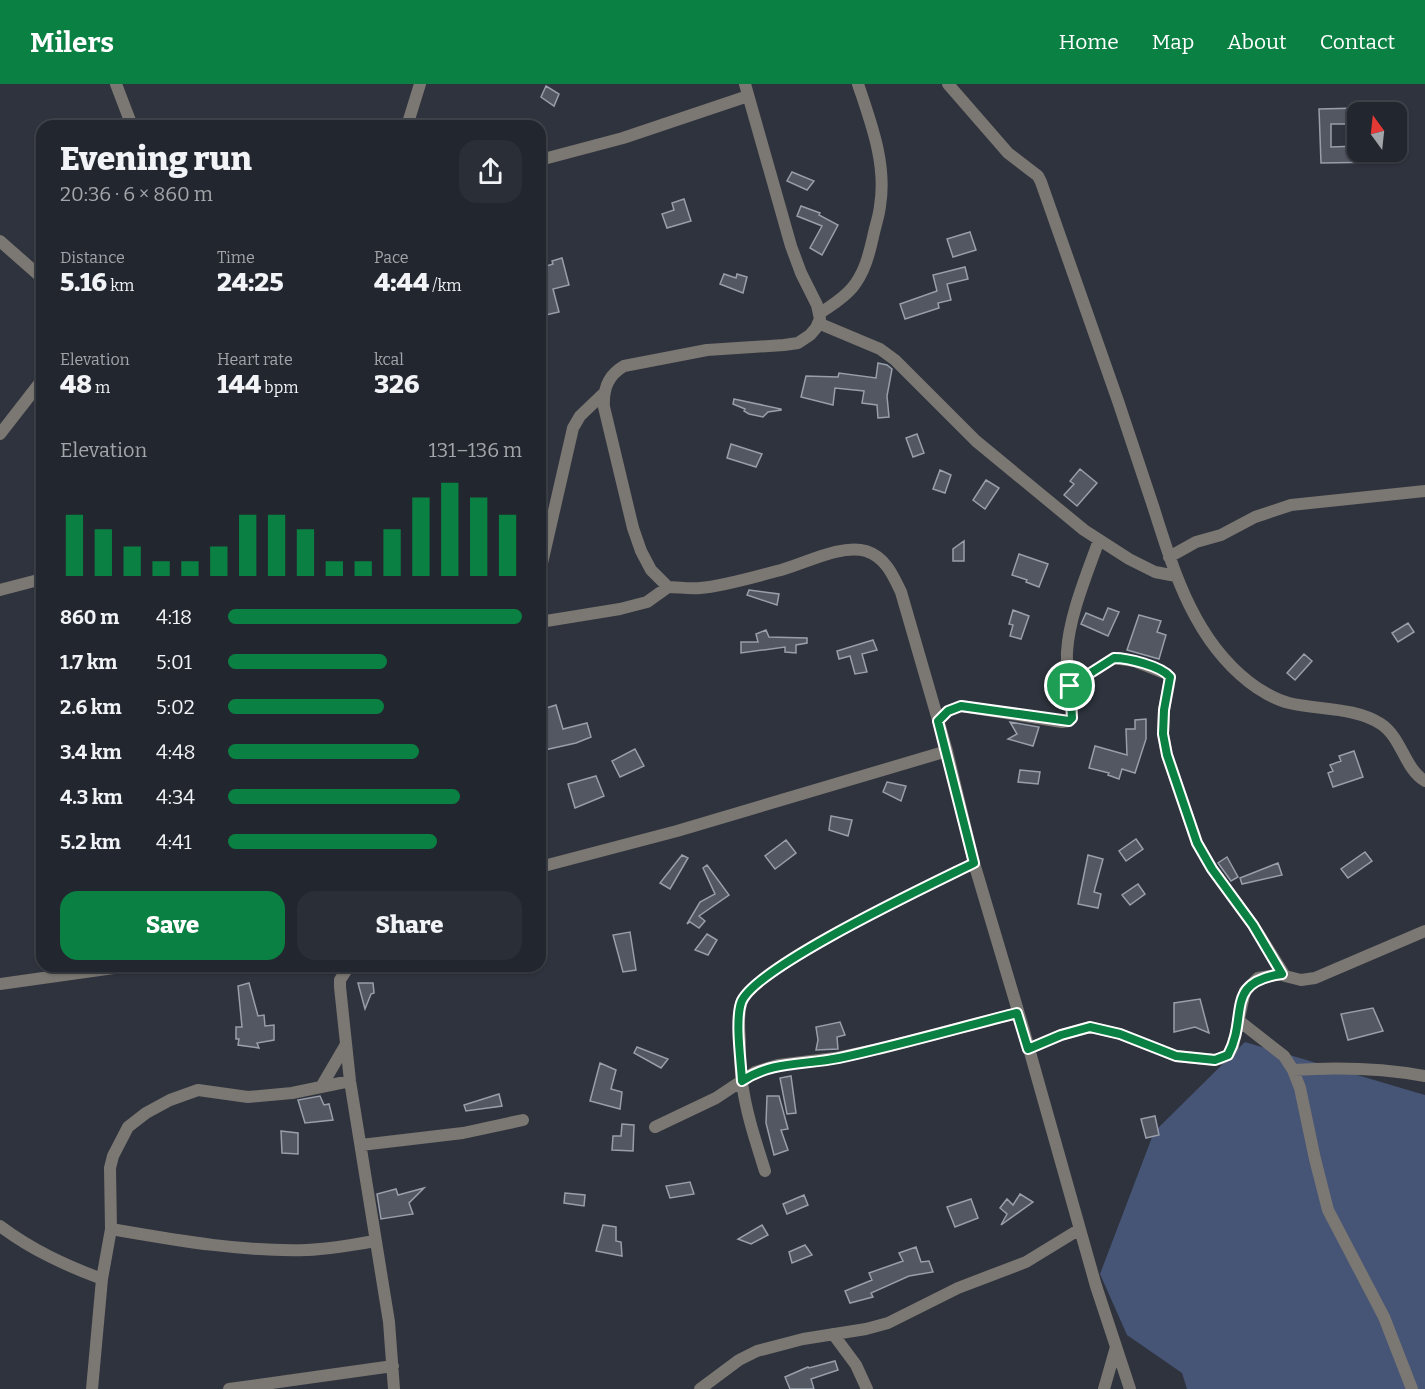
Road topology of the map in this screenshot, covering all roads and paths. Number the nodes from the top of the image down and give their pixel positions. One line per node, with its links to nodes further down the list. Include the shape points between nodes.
1 (116, 84): 6 (street)
2 (420, 84): 7 (street)
3 (858, 84): 11 (street, via 878,147 880,206 861,273 852,288)
4 (948, 84): 18 (street, via 1008,153 1041,182)
5 (747, 90): 8 (street, via 622,138); 11 (street, via 791,246 817,305)
6 (130, 120)
7 (409, 120)
8 (546, 158)
9 (0, 241): 10 (street)
10 (36, 273)
11 (818, 318): 13 (street, via 810,335 798,343 707,350 624,366 616,370); 16 (street, via 895,360 976,441)
12 (36, 388): 14 (street)
13 (603, 394): 17 (street, via 573,428); 21 (street, via 640,551)
14 (0, 434)
15 (1425, 491): 18 (street, via 1291,505 1196,542)
16 (1099, 540): 19 (street, via 1146,568); 24 (street, via 1070,636)
17 (546, 546)
18 (1169, 557): 19 (street)
19 (1176, 576): 27 (street, via 1197,622 1229,664 1250,682 1286,703 1364,716 1382,724 1395,738 1416,775)
20 (36, 581): 22 (street)
21 (668, 587): 23 (street, via 647,602); 25 (street, via 700,588 781,570 835,552 865,551 878,556 901,592)
22 (0, 590)
23 (546, 621)
24 (1070, 686): 25 (street, via 1069,721 961,706); 33 (street, via 1114,658 1134,661 1170,677 1163,734 1197,843)
25 (938, 721): 26 (street)
26 (947, 751): 28 (street); 29 (street)
27 (1425, 781)
28 (974, 863): 35 (street); 42 (street, via 848,926 747,992 740,1015)
29 (546, 865)
30 (1425, 931): 33 (street, via 1315,978 1292,979)
31 (85, 972): 34 (street)
32 (343, 972): 37 (street, via 340,987)
33 (1282, 974): 36 (street, via 1264,976 1250,984)
34 (0, 984)
35 (1017, 1013): 38 (street); 42 (street, via 835,1058 778,1065)
36 (1238, 1020): 38 (street, via 1228,1055 1215,1060 1176,1056 1090,1027); 39 (street, via 1284,1056)
37 (345, 1046): 41 (street); 43 (street)
38 (1028, 1049): 50 (street)
39 (1293, 1070): 40 (street, via 1365,1069); 63 (street, via 1328,1210 1384,1317)
40 (1425, 1076)
41 (350, 1081): 43 (street); 46 (street)
42 (742, 1081): 45 (street, via 716,1098); 47 (street)
43 (321, 1087): 49 (street, via 248,1097 198,1090 146,1113 128,1127 113,1156)
44 (523, 1120): 46 (street, via 463,1133)
45 (655, 1126)
46 (361, 1145): 51 (street)
47 (765, 1171)
48 (0, 1226): 52 (street, via 33,1249)
49 (111, 1229): 51 (street, via 188,1242 274,1250 342,1247); 52 (street)
50 (1080, 1229): 53 (street, via 1026,1262 958,1288 888,1323); 54 (street)
51 (375, 1241): 55 (street)
52 (102, 1278): 56 (street)
53 (833, 1334): 59 (street, via 757,1351); 60 (street, via 856,1365)
54 (1116, 1347): 61 (street); 62 (street)
55 (393, 1366): 57 (street); 58 (street)
56 (92, 1389)
57 (229, 1389)
58 (394, 1389)
59 (700, 1389)
60 (867, 1389)
61 (1104, 1389)
62 (1130, 1389)
63 (1412, 1389)

